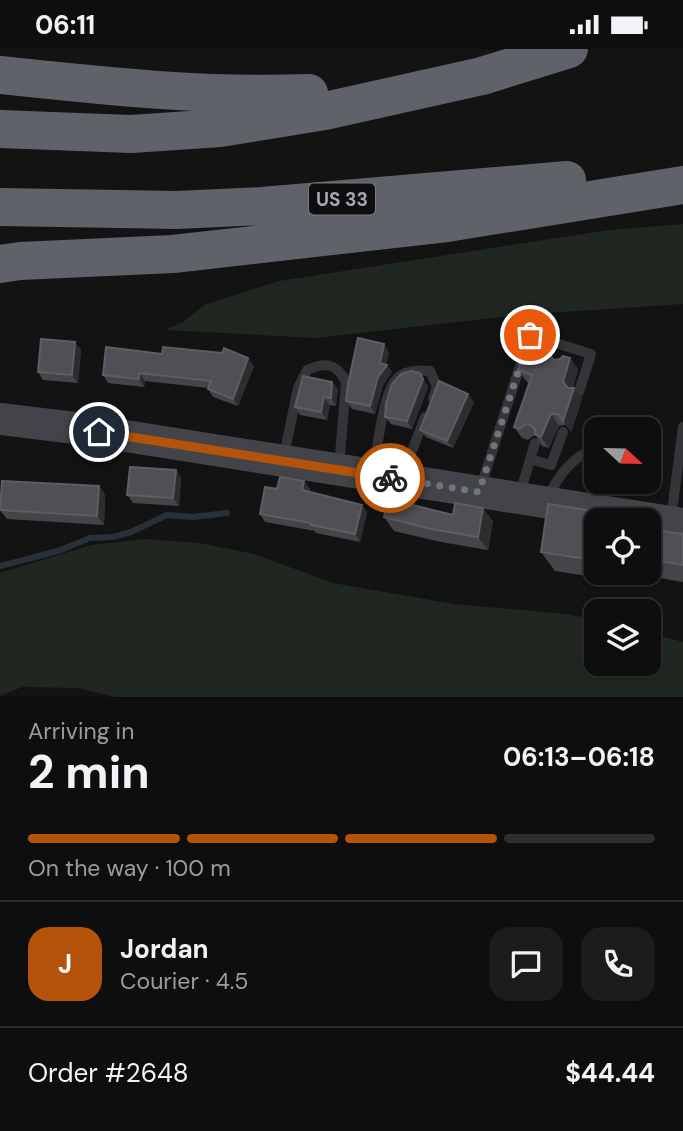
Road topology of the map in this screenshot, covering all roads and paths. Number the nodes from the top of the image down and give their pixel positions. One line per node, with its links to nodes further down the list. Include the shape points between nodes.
1 (569, 49): 3 (highway)
2 (0, 75): 3 (highway, via 262,95)
3 (482, 76): 4 (highway, via 325,111 220,128 131,134)
4 (0, 129)
5 (683, 171): 7 (highway, US 33, via 262,206 177,210)
6 (683, 185): 8 (highway, via 447,223 173,254)
7 (0, 207)
8 (0, 264)
9 (579, 392): 19 (lane, via 591,354 569,351 530,335)
10 (0, 419): 16 (main road)
11 (683, 427): 21 (lane)
12 (563, 432): 15 (lane, via 551,465)
13 (535, 443): 15 (lane)
14 (584, 454): 20 (lane)
15 (530, 459): 20 (lane)
16 (283, 461): 17 (main road); 17 (lane, via 298,389 307,370 330,366 341,372 346,382)
17 (339, 470): 18 (main road)
18 (387, 477): 18 (lane, via 437,387 430,371 403,373 394,381 387,402); 19 (main road)
19 (479, 492): 20 (main road)
20 (532, 501): 21 (main road)
21 (677, 523)

